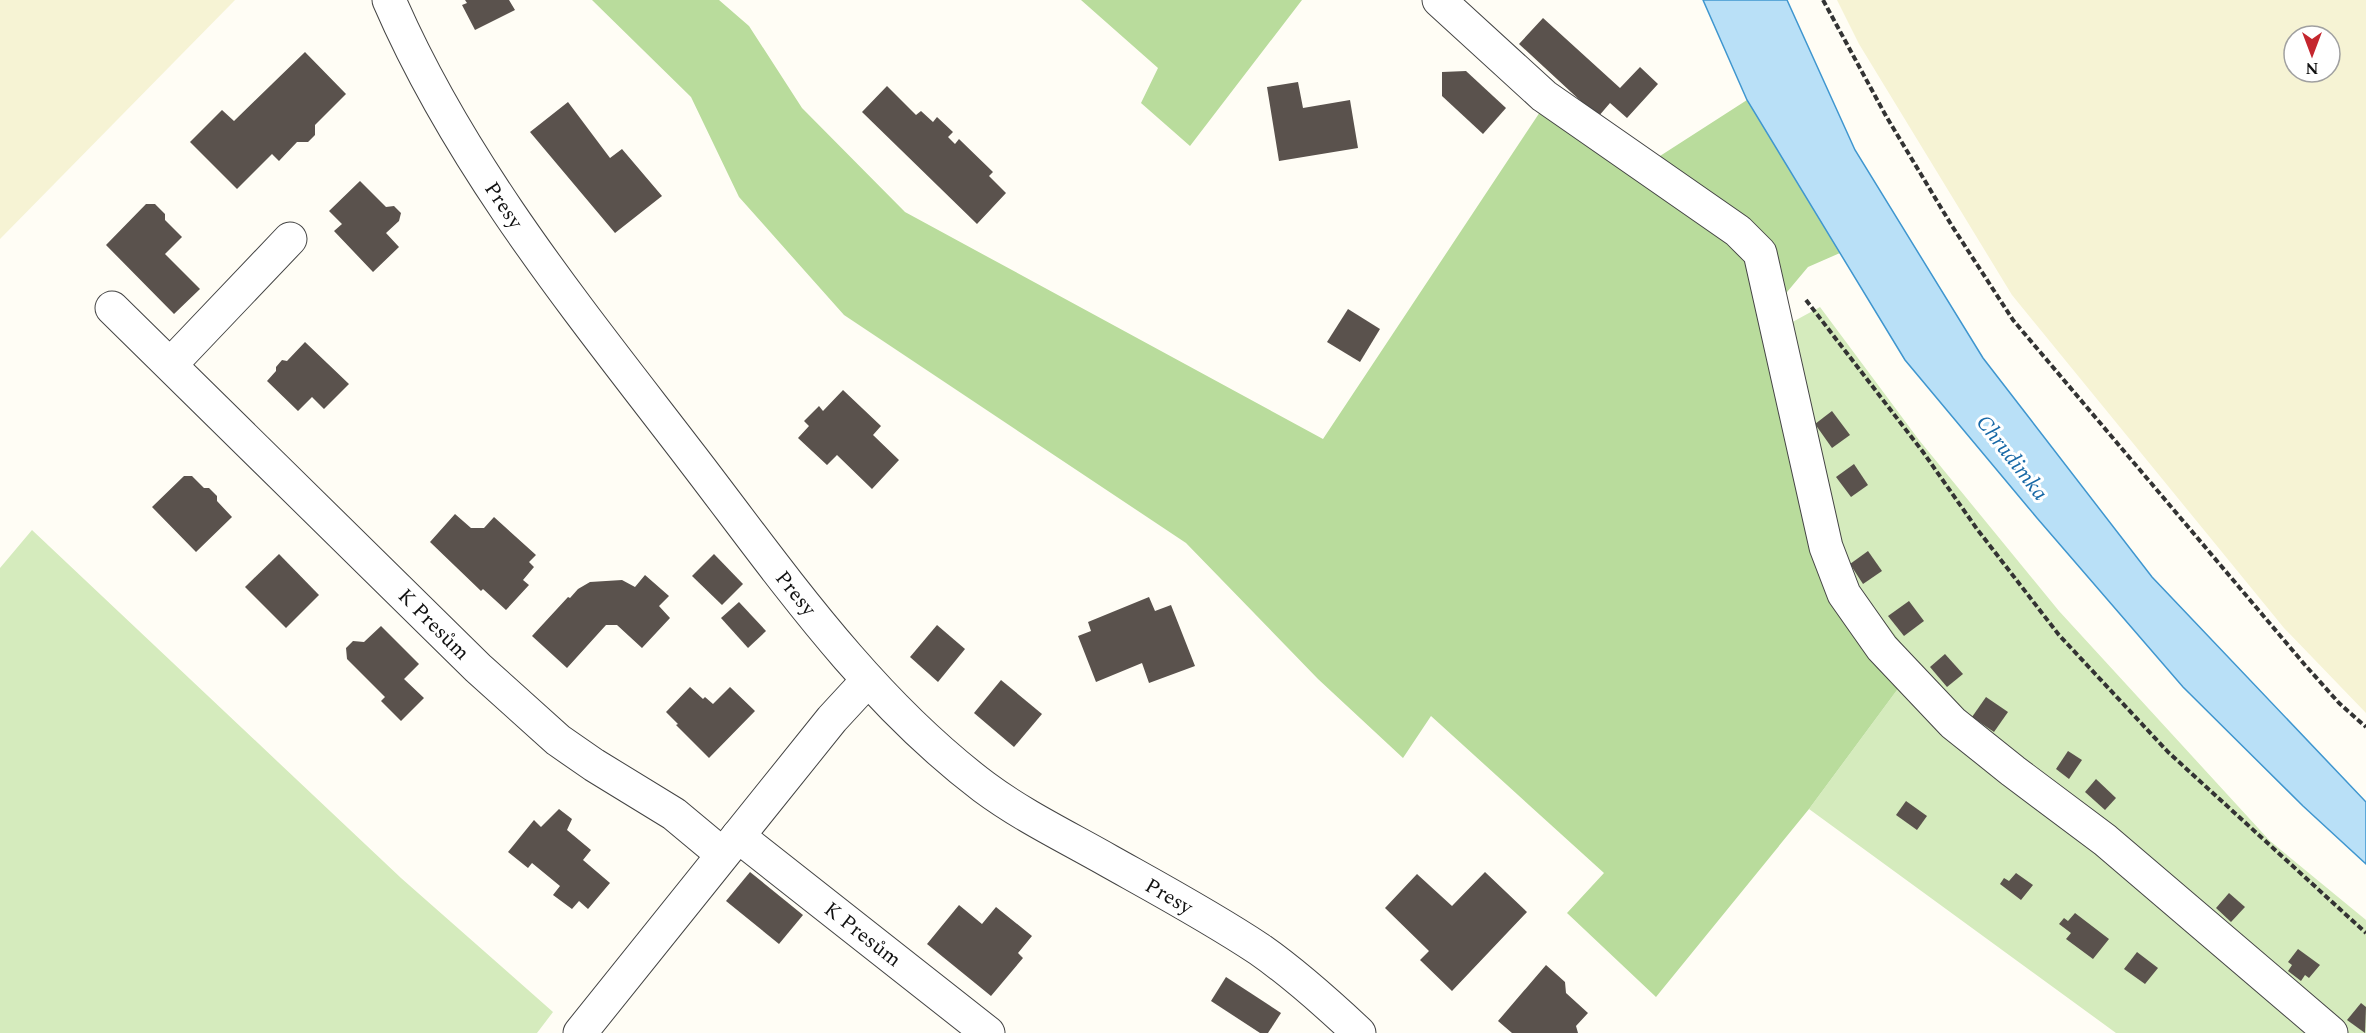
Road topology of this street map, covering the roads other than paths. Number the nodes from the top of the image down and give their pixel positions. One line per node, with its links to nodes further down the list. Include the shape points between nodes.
1 (389, 0): 6 (street, Presy, via 442,105 498,199 785,579)
2 (1439, 0): 11 (street, via 1544,96 1738,231 1760,253 1826,547 1844,594 1882,648 1953,723 2105,840)
3 (290, 239): 5 (street)
4 (112, 308): 5 (street, K Presům)
5 (171, 364): 7 (street, K Presům, via 536,721 594,765)
6 (868, 680): 7 (street); 10 (street, Presy, via 902,717 987,789 1258,949)
7 (730, 845): 8 (street); 9 (street, K Presům)
8 (580, 1033)
9 (988, 1033)
10 (1359, 1033)
11 (2331, 1033)

